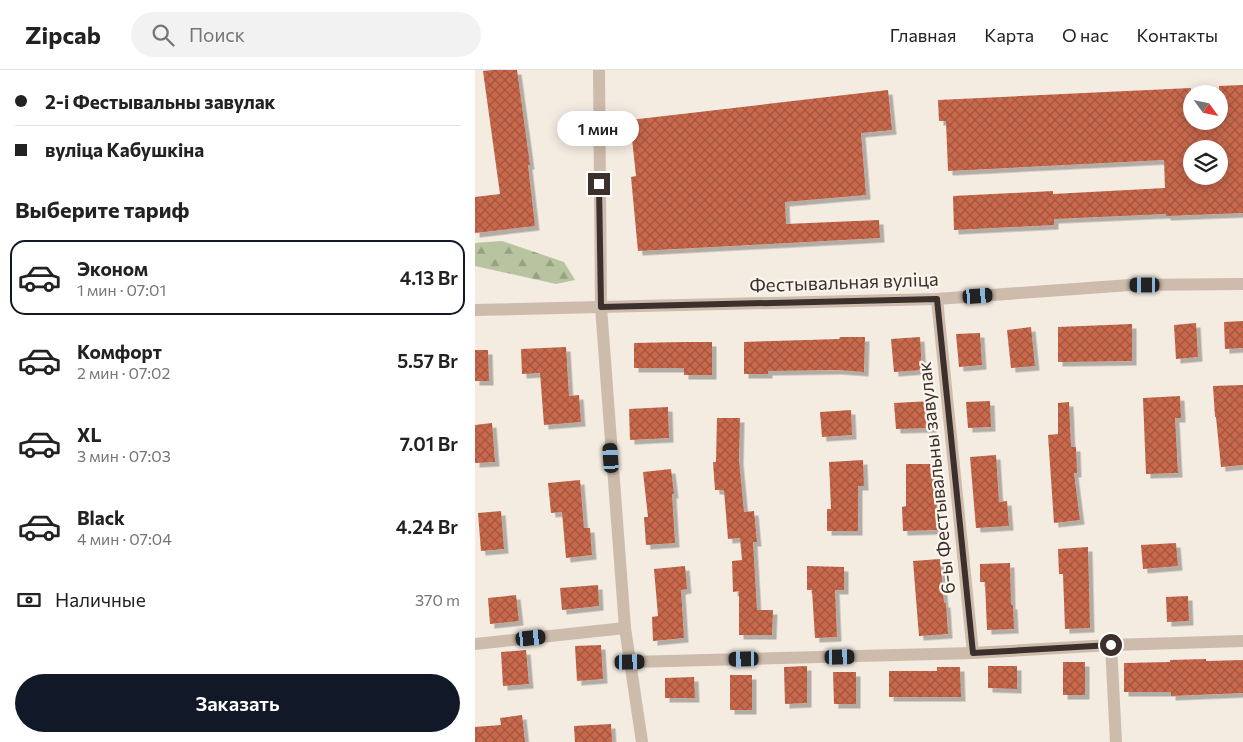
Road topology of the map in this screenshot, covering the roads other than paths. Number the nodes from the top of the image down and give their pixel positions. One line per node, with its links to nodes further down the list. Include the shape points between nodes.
1 (599, 70): 4 (street)
2 (1243, 284): 3 (street, Фестывальная вуліца, via 1130,285)
3 (937, 299): 4 (street, Фестывальная вуліца); 10 (street, 6-ы Фестывальны завулак)
4 (601, 307): 5 (street, Фестывальная вуліца); 6 (street)
5 (475, 310)
6 (625, 628): 8 (street); 11 (street)
7 (1243, 641): 9 (street)
8 (475, 644)
9 (1111, 645): 10 (street); 13 (street)
10 (973, 653): 11 (street)
11 (630, 662): 12 (street)
12 (642, 742)
13 (1116, 742)

